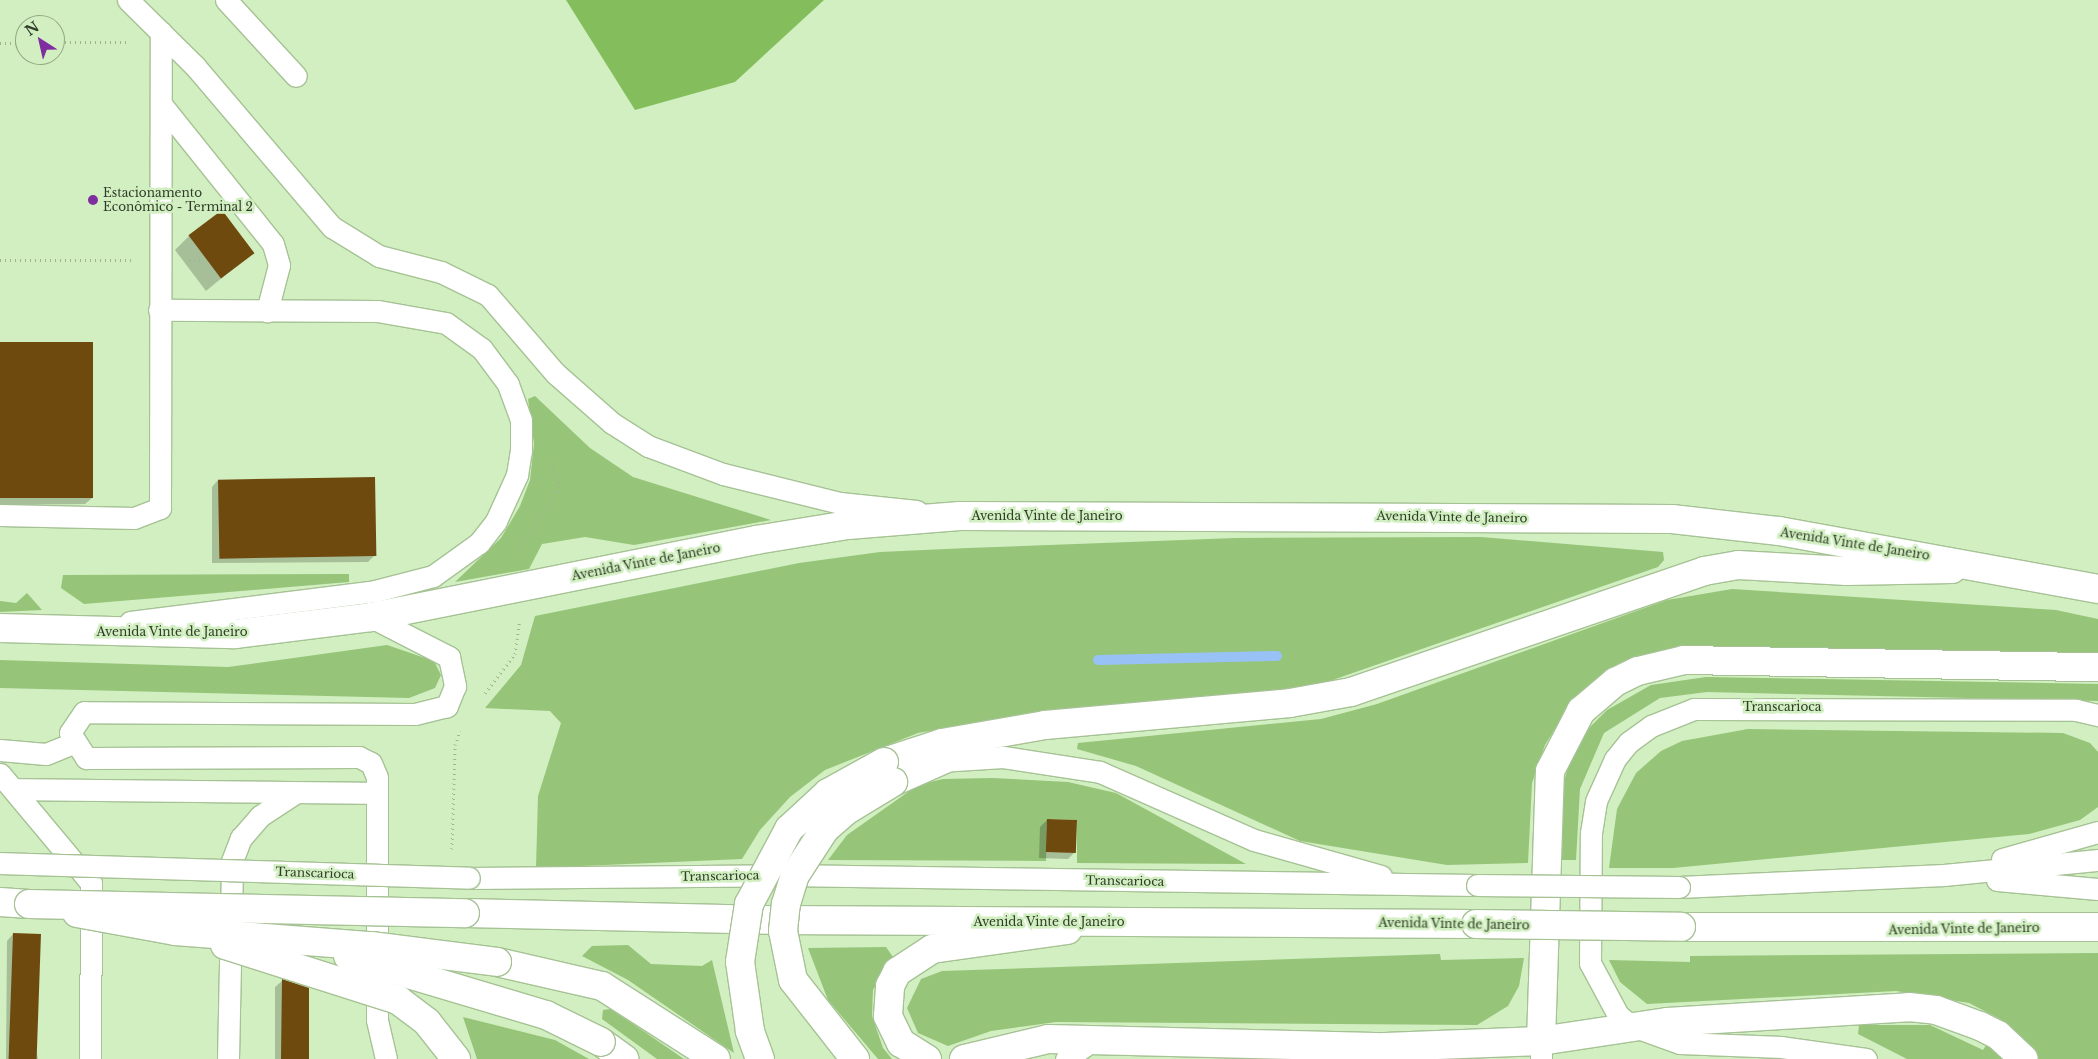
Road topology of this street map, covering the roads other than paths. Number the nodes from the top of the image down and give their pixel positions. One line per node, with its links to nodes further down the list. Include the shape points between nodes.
1 (128, 0): 3 (lane)
2 (226, 0): 4 (lane)
3 (162, 32): 5 (lane); 9 (lane, via 332,227 378,256 441,272 488,295 581,398 648,446 723,474 840,503)
4 (296, 76)
5 (161, 104): 6 (lane); 7 (lane, via 273,244 279,265)
6 (159, 310): 7 (lane); 8 (lane, via 160,508 134,518)
7 (267, 310): 14 (lane, via 403,313 446,324 482,349 508,384 521,420 517,476 496,521 458,559 433,576 408,584)
8 (0, 515)
9 (960, 516): 10 (street, Avenida Vinte de Janeiro, via 1672,519 1779,531); 12 (street, Avenida Vinte de Janeiro, via 848,526 756,540)
10 (2002, 568): 11 (street, Avenida Vinte de Janeiro); 17 (street, via 1847,571 1738,565 1664,583 1351,692 1290,703)
11 (2098, 589)
12 (371, 617): 14 (street, Avenida Vinte de Janeiro, via 235,634); 18 (lane, via 449,657 456,686 447,706 415,714 84,712 70,734)
13 (0, 628): 14 (street, Avenida Vinte de Janeiro)
14 (50, 632)
15 (2098, 666): 40 (street, via 1684,660 1645,668 1615,682 1581,711 1550,772)
16 (2098, 715): 38 (lane, Transcarioca, via 2076,710 1735,707 1694,709 1651,726 1629,742 1615,759 1596,801 1591,833 1590,963 1611,1006)
17 (1045, 725): 20 (street); 21 (street, via 942,743)
18 (72, 743): 19 (lane, via 46,754); 24 (lane, via 86,758 359,757 371,763)
19 (0, 750)
20 (938, 762): 21 (street); 30 (lane, Transcarioca, via 1003,757 1100,772 1254,840 1375,875)
21 (888, 772): 48 (street, bridge, via 828,792 795,823 774,851 749,904 740,962 750,1031); 49 (street, bridge, via 825,829 795,875 786,904 783,931 793,980)
22 (0, 774): 23 (lane)
23 (14, 790): 25 (lane); 42 (lane, via 91,883)
24 (378, 793): 25 (lane); 44 (lane, via 377,1020)
25 (295, 794): 43 (lane, via 260,816 241,838 232,861)
26 (2098, 832): 29 (lane, Transcarioca)
27 (2098, 860): 29 (lane, Transcarioca)
28 (0, 863): 30 (lane, Transcarioca, bridge, via 469,878 783,875)
29 (1944, 875): 30 (lane, Transcarioca, bridge, via 1679,887); 31 (lane, Transcarioca)
30 (1441, 886)
31 (2098, 889)
32 (0, 902): 33 (street, Avenida Vinte de Janeiro)
33 (29, 904): 34 (street, Avenida Vinte de Janeiro, bridge); 36 (street, bridge)
34 (1124, 922): 35 (street, Avenida Vinte de Janeiro, bridge); 50 (street, via 932,949 911,960 890,986 888,1016 901,1043)
35 (2098, 927)
36 (175, 931): 37 (street, bridge); 45 (street, bridge, via 398,1000 427,1022)
37 (289, 938): 46 (street, bridge, via 546,1015 593,1037); 47 (street, bridge, via 497,962 602,986)
38 (1630, 1025): 40 (street); 53 (lane, Transcarioca, via 1680,1043 1782,1047); 54 (street, via 1909,1007 1957,1016 1998,1035)
39 (1092, 1041): 41 (street); 51 (street, via 1031,1041); 52 (lane)
40 (1541, 1050): 41 (street)
41 (1384, 1053)
42 (90, 1059)
43 (228, 1059)
44 (386, 1059)
45 (456, 1059)
46 (624, 1059)
47 (716, 1059)
48 (760, 1059)
49 (855, 1059)
50 (927, 1059)
51 (964, 1059)
52 (1066, 1059)
53 (1866, 1059)
54 (2024, 1059)

